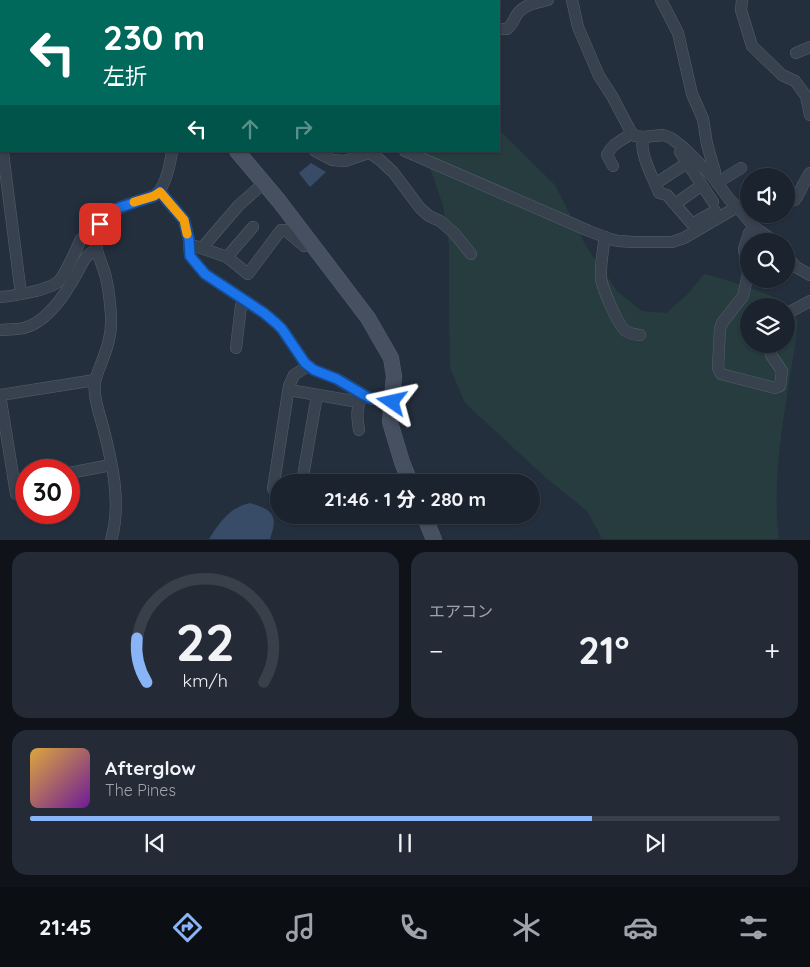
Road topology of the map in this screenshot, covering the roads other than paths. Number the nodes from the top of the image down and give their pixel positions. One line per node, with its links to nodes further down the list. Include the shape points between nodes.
1 (548, 0): 5 (street, via 529,4 521,9 513,24 507,29)
2 (572, 0): 9 (street, via 578,27 598,76)
3 (661, 0): 21 (street, via 678,33 692,94 703,119)
4 (742, 0): 8 (street, via 741,10 752,46 782,75 795,81 806,96)
5 (500, 29)
6 (810, 47): 7 (street)
7 (796, 52)
8 (810, 114)
9 (637, 135): 10 (street, via 663,135); 18 (street, via 614,143 607,154); 23 (street)
10 (679, 144): 17 (street, via 677,147); 21 (street)
11 (7, 152): 46 (street)
12 (172, 152): 25 (street)
13 (237, 152): 22 (street)
14 (317, 152): 15 (street, via 345,162)
15 (372, 152): 42 (street, via 393,172 420,208 454,233)
16 (406, 152): 37 (street)
17 (688, 163): 23 (street); 24 (street)
18 (613, 166)
19 (740, 169): 21 (street)
20 (810, 173): 26 (street)
21 (715, 180): 29 (street, via 728,199)
22 (264, 183): 38 (street); 40 (street, via 238,205)
23 (655, 184): 28 (street, via 659,193 667,195)
24 (702, 185): 27 (street); 28 (street)
25 (160, 192): 36 (street, via 118,208 100,224); 39 (street, via 184,220)
26 (795, 201)
27 (713, 202)
28 (675, 204): 30 (street, via 692,224)
29 (740, 208)
30 (740, 209)
31 (740, 210): 37 (street, via 672,242 634,242)
32 (751, 223): 34 (street)
33 (253, 227): 43 (street)
34 (754, 227): 35 (street); 48 (street, via 744,249 748,274)
35 (763, 233)
36 (96, 235): 41 (street); 46 (street, via 81,239 53,286)
37 (605, 237): 54 (street, via 604,290 624,330 632,335)
38 (310, 242): 43 (street, via 304,246 281,230 248,274); 62 (street, via 368,318 391,358 394,376)
39 (189, 246): 40 (street); 49 (street, via 190,256 205,274)
40 (202, 248): 43 (street)
41 (97, 249): 53 (street, via 88,254 65,294 45,316 22,329); 58 (street, via 106,278 111,337)
42 (471, 254)
43 (227, 257)
44 (795, 266): 45 (street)
45 (810, 276)
46 (21, 294): 47 (street)
47 (0, 296)
48 (741, 298)
49 (244, 300): 55 (street); 57 (street, via 282,329)
50 (740, 300): 56 (street, via 720,329 718,368 721,374 775,388 780,386 782,371)
51 (810, 301): 52 (street)
52 (795, 309)
53 (0, 330)
54 (640, 334)
55 (236, 348)
56 (770, 353)
57 (308, 366): 59 (street, via 294,375); 61 (street, via 337,379)
58 (95, 380): 64 (street); 69 (street, via 0,395)
59 (289, 390): 60 (street); 66 (street)
60 (317, 395): 61 (street); 67 (street)
61 (361, 398): 62 (street); 63 (street, via 356,417)
62 (392, 402): 68 (street, via 390,422)
63 (359, 430)
64 (111, 464): 65 (street); 71 (street, via 115,486 115,526)
65 (80, 471)
66 (275, 474)
67 (303, 474)
68 (407, 474)
69 (15, 488)
70 (428, 524): 72 (street)
71 (111, 540)
72 (434, 540)

